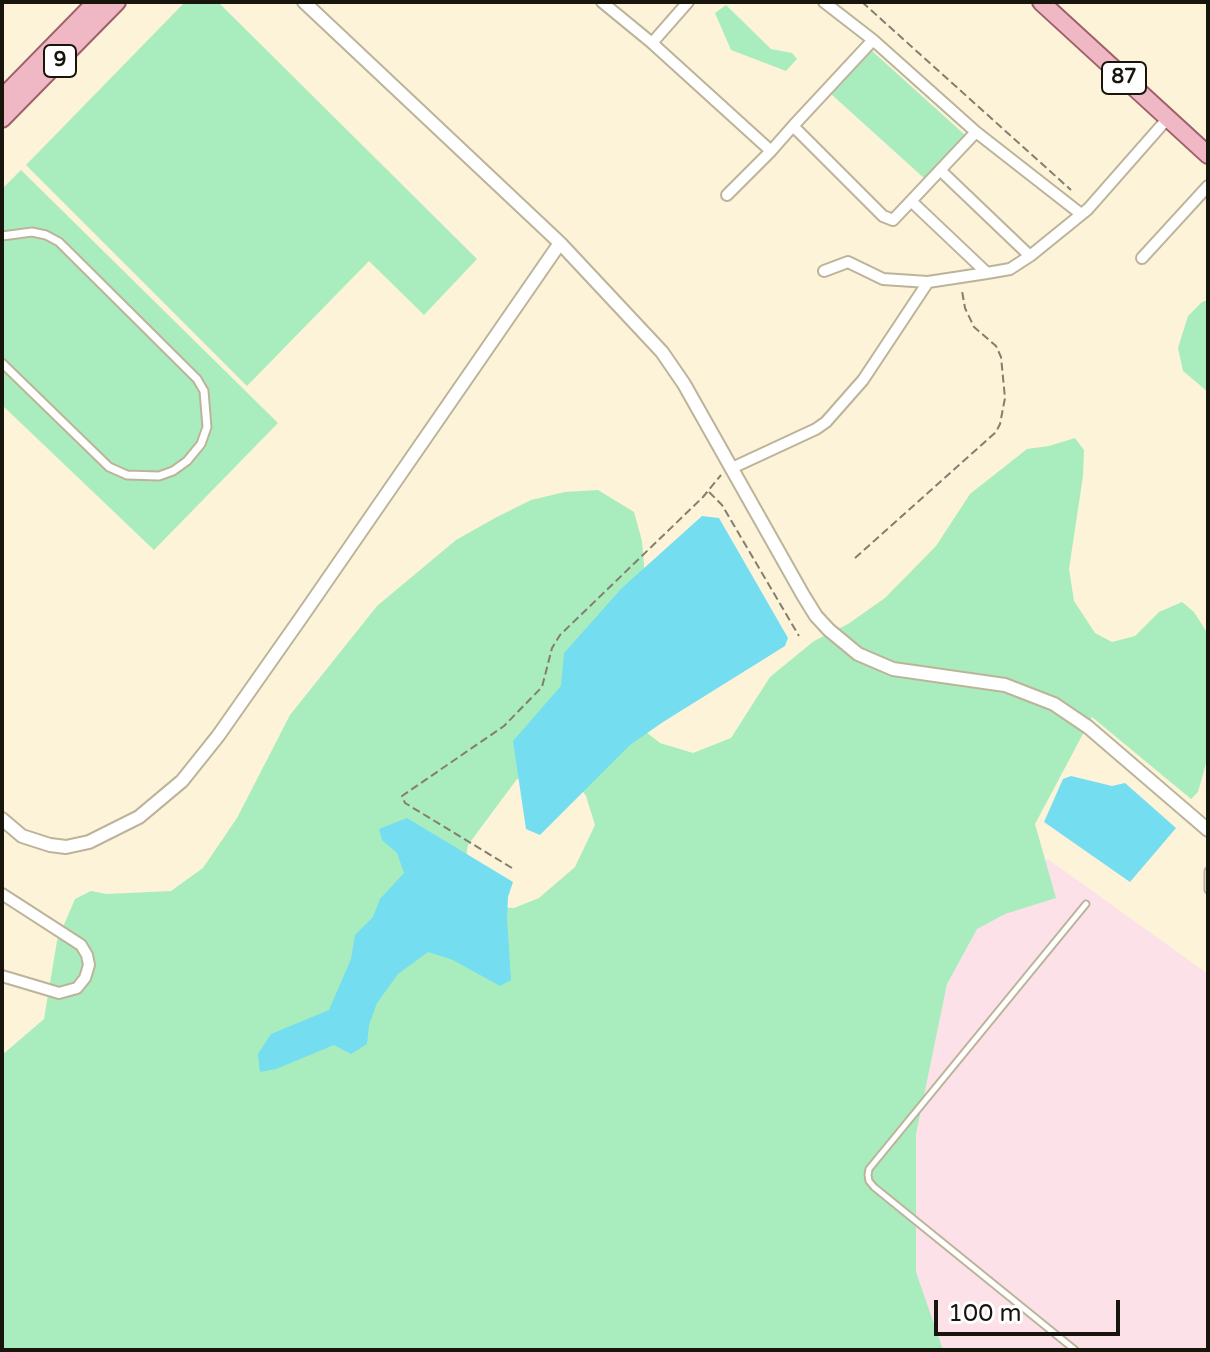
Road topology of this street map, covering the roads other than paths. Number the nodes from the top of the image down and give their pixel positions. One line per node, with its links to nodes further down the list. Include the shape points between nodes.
1 (96, 2): 10 (main road, 9)
2 (117, 2): 12 (main road, 9)
3 (304, 2): 23 (street)
4 (602, 2): 9 (street)
5 (688, 2): 9 (street)
6 (824, 2): 8 (street)
7 (1041, 2): 11 (main road, 87)
8 (873, 40): 13 (street); 14 (street)
9 (652, 43): 15 (street)
10 (2, 98)
11 (1168, 118): 16 (main road, 87); 21 (street)
12 (2, 119)
13 (793, 126): 15 (street); 20 (street, via 883,216 893,220)
14 (976, 132): 17 (street); 21 (street)
15 (771, 151): 19 (street)
16 (1208, 155)
17 (940, 170): 20 (street); 24 (street)
18 (1208, 186): 25 (street)
19 (727, 195)
20 (911, 201): 27 (street)
21 (1081, 214): 24 (street)
22 (2, 236): 29 (street, via 32,232 59,242 197,379 204,391 207,427 201,444 173,471 127,475 109,467)
23 (560, 243): 30 (street, via 662,352); 31 (street, via 182,781 139,817 89,842 66,847 22,836)
24 (1030, 256): 27 (street, via 1010,269)
25 (1142, 258)
26 (824, 271): 28 (street, via 848,262 883,279)
27 (987, 273): 28 (street)
28 (928, 282): 30 (street, via 863,380 826,422)
29 (2, 363)
30 (732, 468): 32 (street, via 816,616 858,654 893,669 1005,685 1054,704)
31 (2, 819)
32 (1208, 830)
33 (1208, 871): 34 (lane)
34 (1208, 890)
35 (2, 894): 37 (street, via 81,945 89,965 77,988 59,993)
36 (1086, 904): 38 (lane, via 868,1175 874,1187)
37 (2, 976)
38 (1075, 1350)

